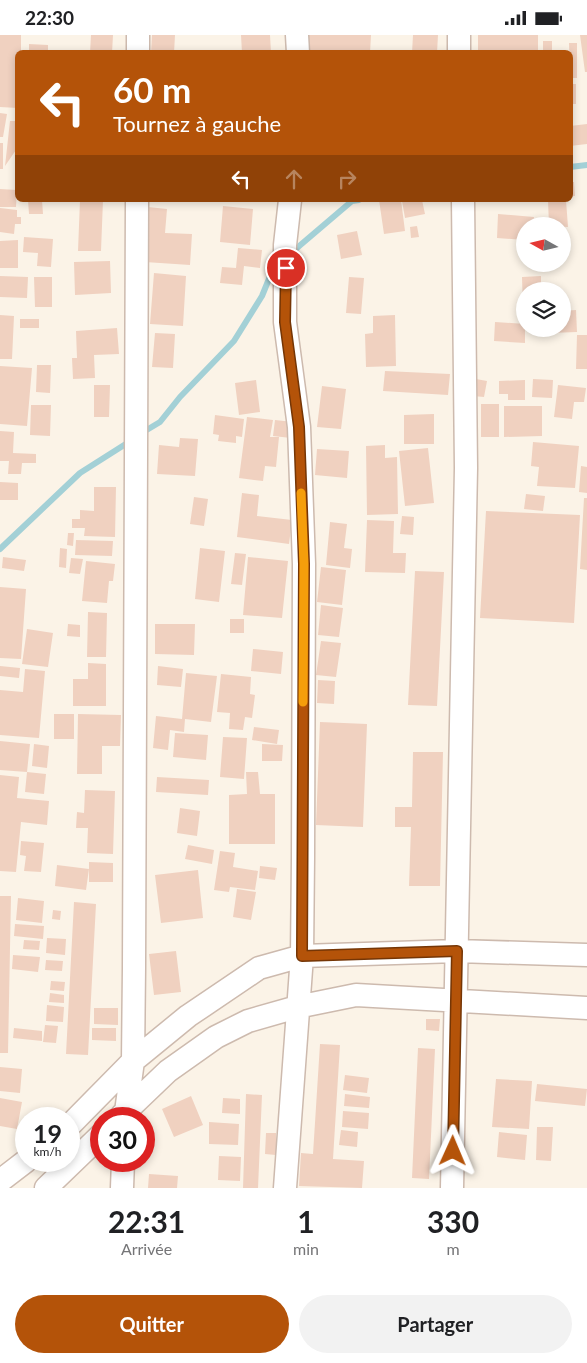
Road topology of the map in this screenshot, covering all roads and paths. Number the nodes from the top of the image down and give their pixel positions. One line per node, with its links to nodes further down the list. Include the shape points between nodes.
1 (138, 35): 4 (street)
2 (297, 35): 5 (street)
3 (459, 35): 6 (street)
4 (138, 50)
5 (298, 50)
6 (459, 50)
7 (138, 202): 16 (street)
8 (290, 202): 12 (street, via 285,245 285,322 299,427 304,564)
9 (463, 202): 10 (street, via 466,468)
10 (457, 951): 11 (street); 12 (street); 13 (street)
11 (587, 955)
12 (302, 956): 14 (street); 16 (street, via 258,968 188,1016)
13 (456, 1000): 14 (street, via 356,995); 15 (street); 27 (street)
14 (297, 1007): 18 (street, via 248,1021 216,1037 168,1071); 26 (street)
15 (587, 1008)
16 (133, 1061): 17 (street); 19 (street)
17 (125, 1107)
18 (132, 1107)
19 (80, 1115)
20 (90, 1146): 24 (street)
21 (15, 1169): 23 (street)
22 (123, 1172): 25 (street)
23 (0, 1181)
24 (46, 1188)
25 (122, 1188)
26 (285, 1188)
27 (452, 1188)

